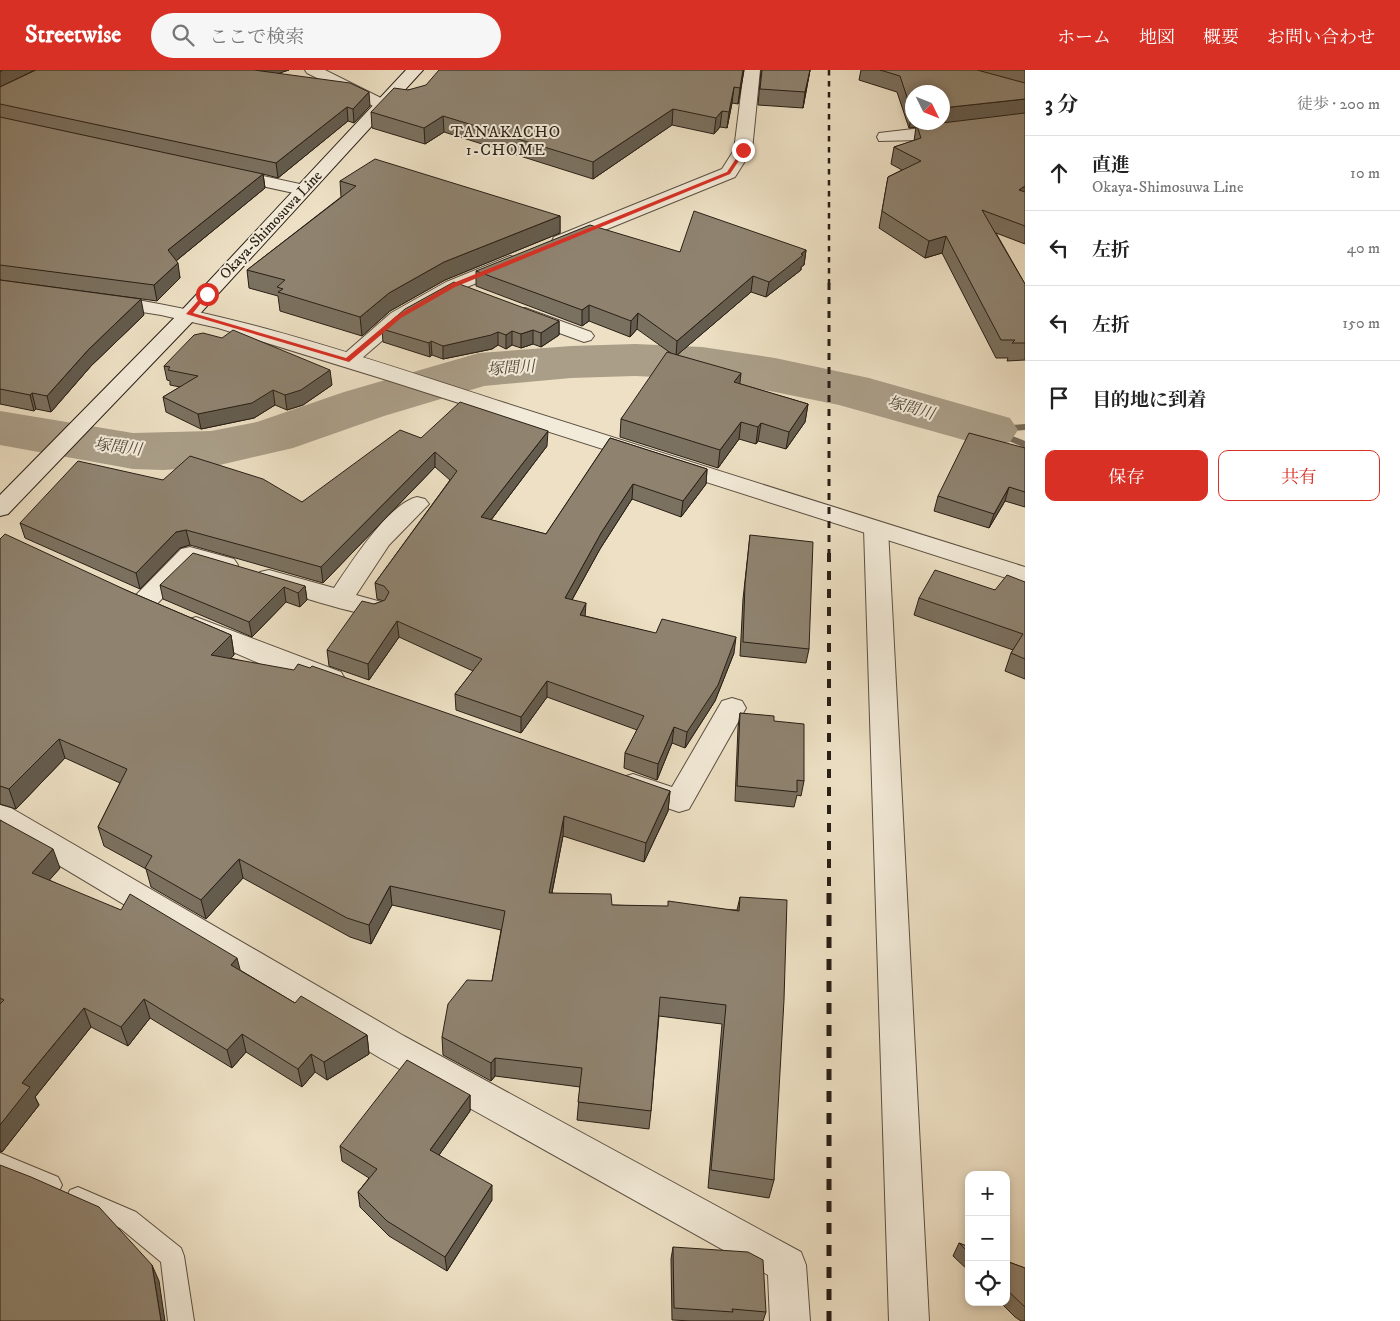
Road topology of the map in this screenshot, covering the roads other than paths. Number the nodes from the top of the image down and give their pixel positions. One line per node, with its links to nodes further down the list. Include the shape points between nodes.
1 (313, 70): 4 (street)
2 (415, 70): 4 (street, Okaya-Shimosuwa Line)
3 (752, 70): 9 (street, via 743,150 728,173)
4 (383, 105): 8 (street, Okaya-Shimosuwa Line)
5 (1025, 121): 6 (street)
6 (885, 137)
7 (209, 169): 8 (street)
8 (304, 190): 15 (street, Okaya-Shimosuwa Line)
9 (545, 248)
10 (526, 256): 11 (street)
11 (453, 286): 12 (street); 17 (street, via 398,317)
12 (479, 296)
13 (85, 298): 15 (street)
14 (505, 306): 16 (street)
15 (189, 314): 17 (street); 19 (street, Okaya-Shimosuwa Line)
16 (584, 336)
17 (347, 361): 20 (street)
18 (417, 504): 22 (street, via 380,540)
19 (0, 509)
20 (876, 528): 21 (street); 31 (street)
21 (1025, 576)
22 (340, 599): 23 (street); 24 (street, via 190,555 134,599 272,658)
23 (376, 609)
24 (355, 687)
25 (732, 708): 26 (street, via 679,801)
26 (605, 775)
27 (0, 816): 30 (street, via 392,1047 787,1265)
28 (0, 1164): 29 (lane, via 128,1220 172,1256)
29 (181, 1321)
30 (790, 1321)
31 (909, 1321)

